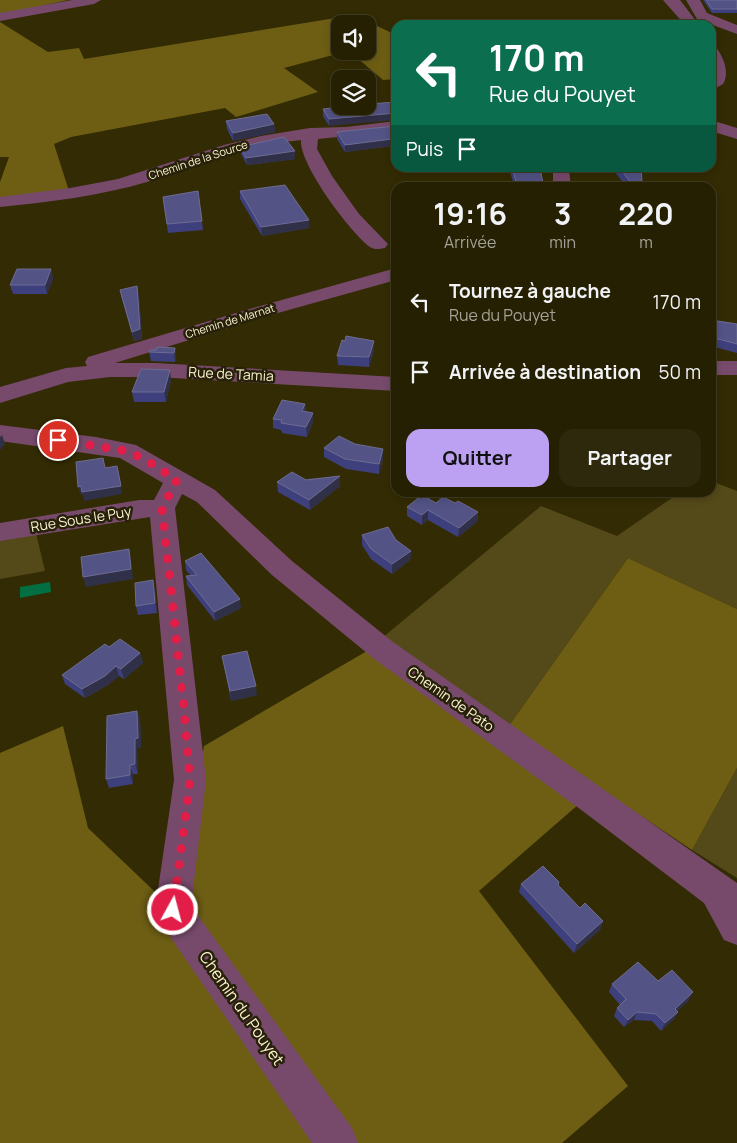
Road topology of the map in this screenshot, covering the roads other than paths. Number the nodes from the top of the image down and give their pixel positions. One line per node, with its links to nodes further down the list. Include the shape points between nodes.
1 (94, 0): 6 (street)
2 (658, 0): 5 (street)
3 (670, 0): 7 (street)
4 (693, 0): 8 (street, via 702,16)
5 (669, 16)
6 (0, 17)
7 (688, 20)
8 (712, 20)
9 (716, 22): 10 (street)
10 (737, 30)
11 (716, 58): 12 (street, via 719,69)
12 (716, 82)
13 (391, 127): 15 (street, Chemin de la Source)
14 (716, 128): 16 (street)
15 (310, 133): 17 (street, Chemin de la Source, via 235,147 111,187); 18 (street, via 309,149 322,176 352,218)
16 (737, 134)
17 (0, 202)
18 (378, 244)
19 (391, 275): 22 (street, Chemin de Marnat, via 88,364)
20 (716, 368): 21 (street)
21 (737, 368)
22 (66, 376): 23 (street, Rue de Tamia, via 110,370 156,370); 24 (street)
23 (391, 384)
24 (0, 394)
25 (0, 433): 26 (street, Chemin de Pato, via 127,451 144,459)
26 (169, 494): 27 (street, Rue Sous le Puy, via 139,510); 28 (street, Chemin de Pato, via 206,496 282,568 383,650); 30 (street, Chemin du Pouyet, via 190,780 173,910)
27 (0, 532)
28 (727, 896): 29 (street)
29 (737, 928)
30 (337, 1143)

